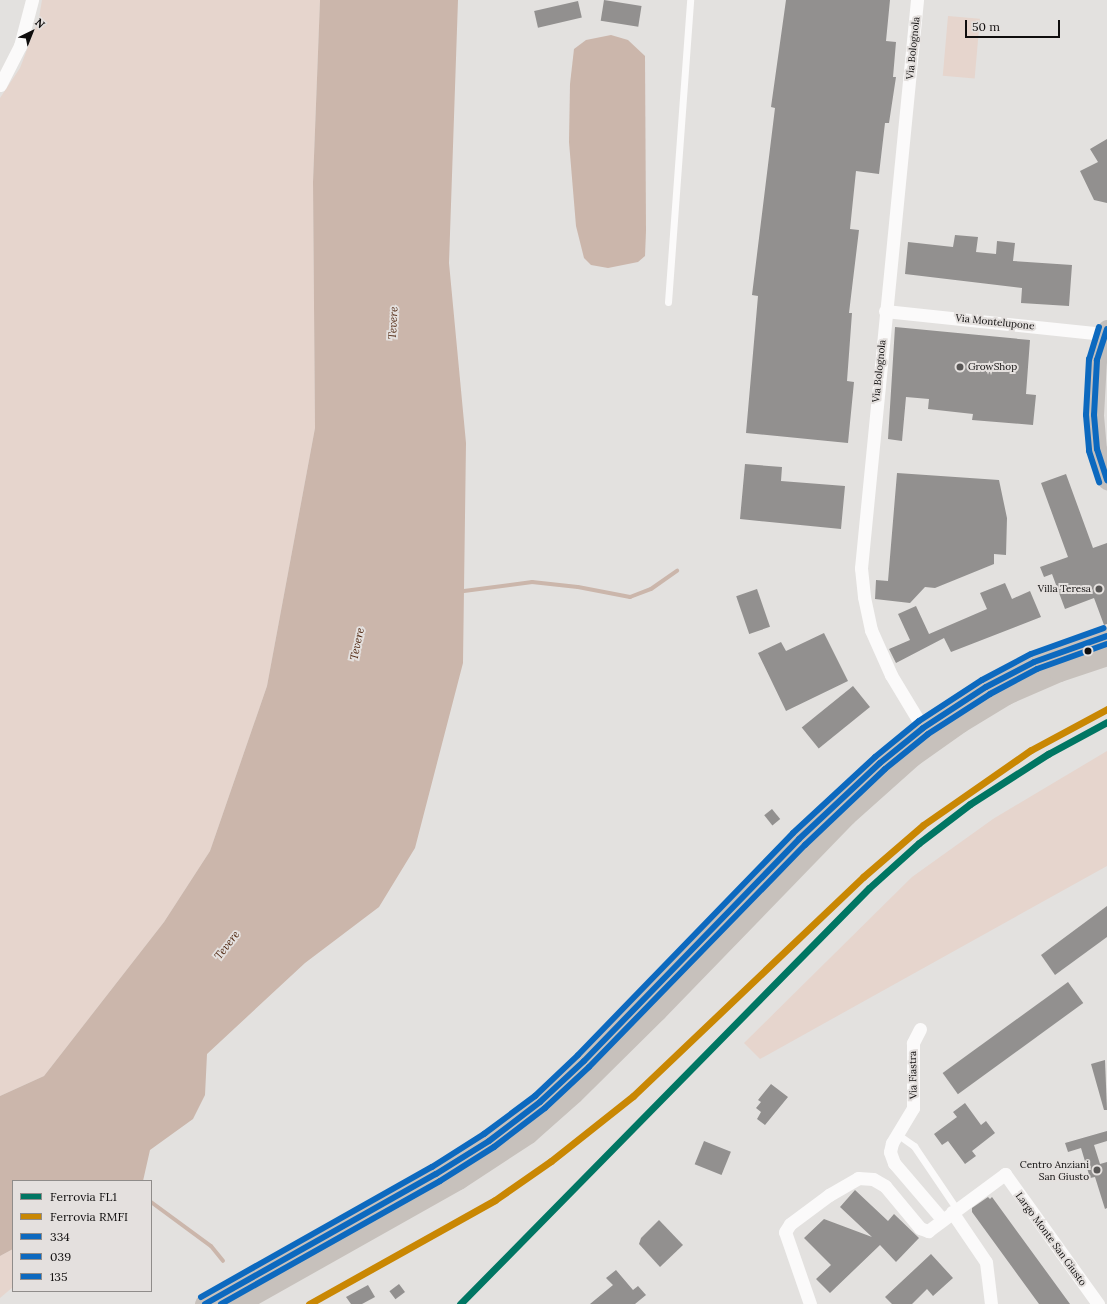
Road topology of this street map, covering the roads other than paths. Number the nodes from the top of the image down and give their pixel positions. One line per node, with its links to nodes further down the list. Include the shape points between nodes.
1 (32, 0): 4 (street, via 20,46)
2 (690, 0): 5 (lane)
3 (917, 0): 6 (street, Via Bolognola)
4 (0, 85)
5 (668, 302)
6 (885, 310): 7 (street, Via Montelupone); 11 (street, Via Bolognola, via 861,558 862,577 866,610 876,641 891,675)
7 (1106, 332): 8 (street, via 1097,360 1094,415 1097,449)
8 (1107, 480)
9 (1107, 636): 11 (main road, via 1048,656 1018,670 972,695)
10 (1107, 655): 16 (main road, via 1059,671 1006,694 960,722 908,760 846,814 656,1011 573,1093 528,1133 453,1182)
11 (924, 728): 15 (main road, via 854,785 584,1061 516,1121 436,1174)
12 (920, 1029): 13 (street, Via Fiastra, via 912,1042 913,1108)
13 (897, 1134): 14 (lane, via 914,1146); 14 (street, Via Fiastra, via 890,1148 893,1160)
14 (950, 1213): 17 (street, via 930,1230 922,1230 885,1186 868,1176 839,1188 802,1214 785,1232); 18 (street, Via Fiastra, via 986,1262); 19 (street, Largo Monte San Giusto, via 1005,1174)
15 (205, 1304)
16 (236, 1304)
17 (810, 1304)
18 (991, 1304)
19 (1098, 1304)

